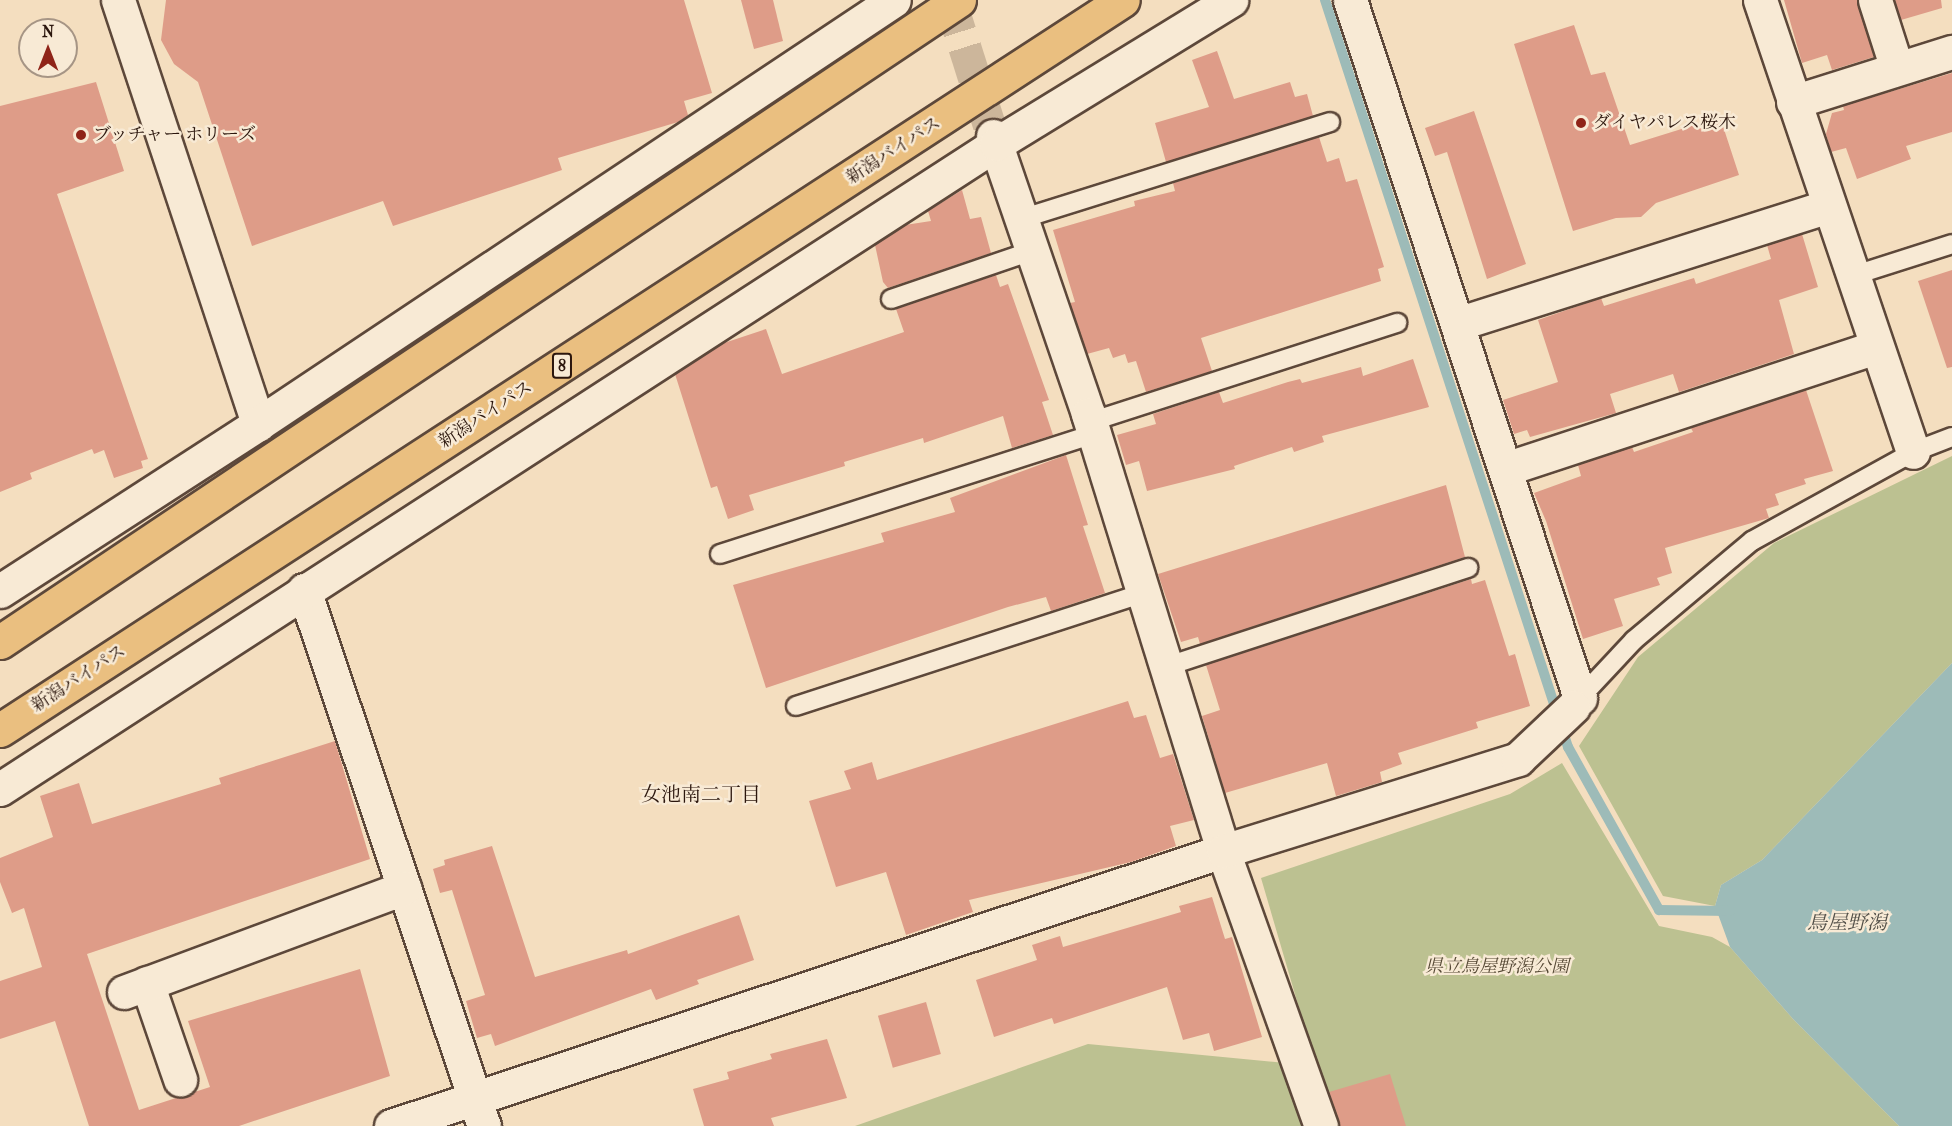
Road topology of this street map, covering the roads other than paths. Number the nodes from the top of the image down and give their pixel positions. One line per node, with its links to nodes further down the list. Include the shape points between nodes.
1 (118, 0): 23 (street)
2 (894, 0): 23 (street)
3 (959, 0): 33 (highway)
4 (1123, 0): 37 (highway, 新潟バイパス / 8)
5 (1231, 0): 13 (street)
6 (1350, 0): 21 (street)
7 (1760, 0): 11 (street)
8 (1875, 0): 10 (street)
9 (1952, 52): 10 (street)
10 (1898, 69): 11 (street)
11 (1793, 102): 14 (street)
12 (1330, 122): 15 (lane)
13 (994, 140): 15 (street); 30 (street)
14 (1829, 206): 18 (street); 21 (street)
15 (1021, 219): 17 (street)
16 (1952, 244): 18 (lane)
17 (1032, 251): 19 (lane); 24 (street)
18 (1852, 276): 22 (street)
19 (891, 299)
20 (1397, 322): 24 (lane)
21 (1457, 324): 27 (street)
22 (1877, 347): 26 (street); 27 (street)
23 (258, 424): 31 (street)
24 (1092, 428): 28 (lane); 32 (street)
25 (1952, 437): 26 (lane)
26 (1912, 452): 36 (lane, via 1752,541 1634,639)
27 (1505, 469): 36 (street)
28 (720, 554)
29 (1468, 568): 34 (lane)
30 (304, 590): 38 (street); 40 (street)
31 (0, 591)
32 (1143, 593): 34 (street); 35 (lane)
33 (0, 642)
34 (1168, 666): 39 (street)
35 (796, 706)
36 (1568, 711): 39 (street, via 1518,759)
37 (0, 730)
38 (0, 789)
39 (1223, 851): 42 (street); 44 (street)
40 (404, 888): 41 (street, via 135,988); 42 (street)
41 (180, 1078)
42 (479, 1112): 43 (street)
43 (391, 1126)
44 (1321, 1126)

